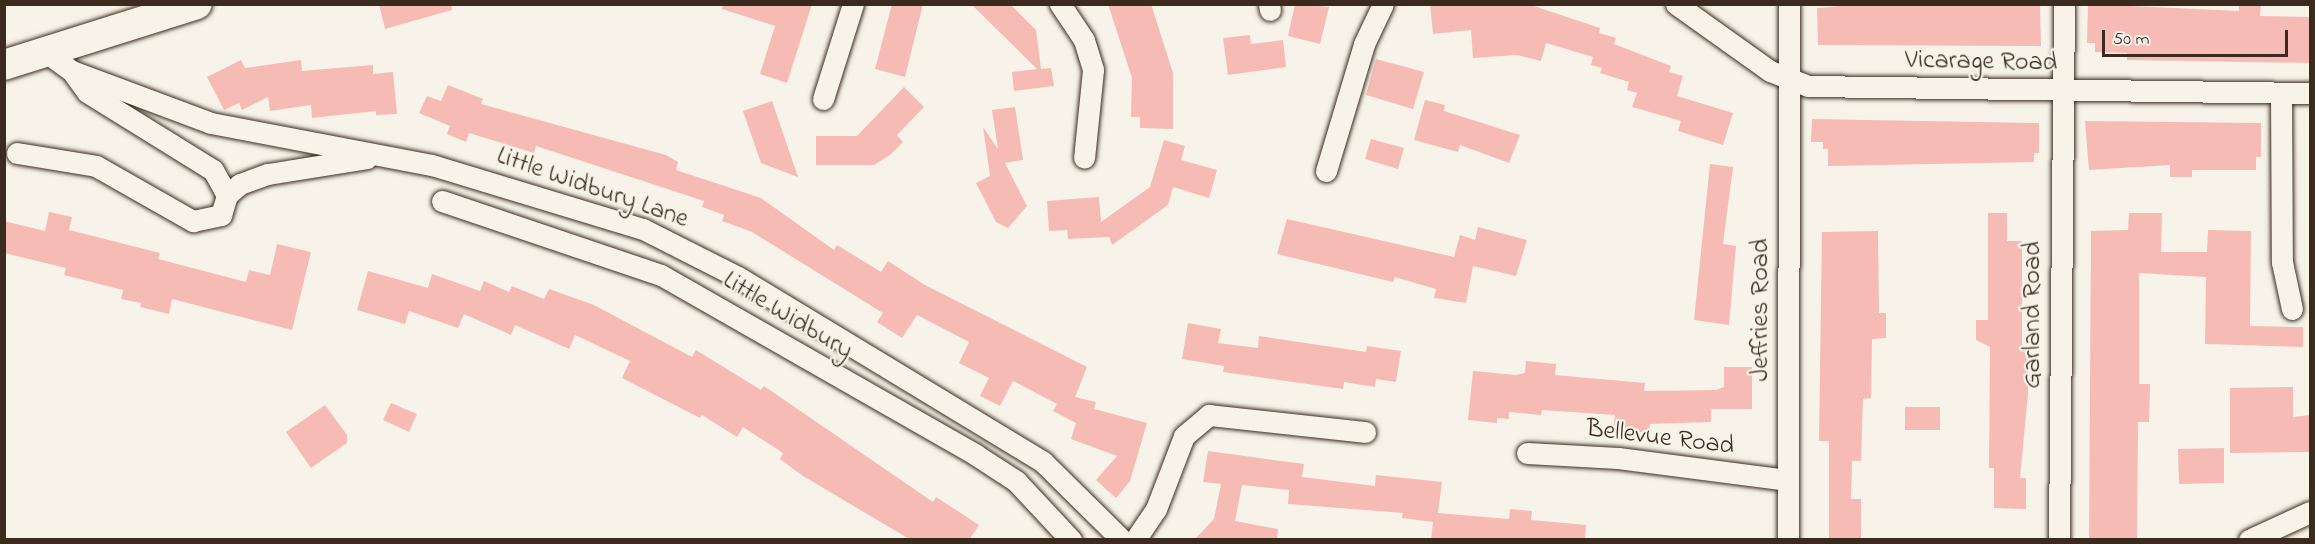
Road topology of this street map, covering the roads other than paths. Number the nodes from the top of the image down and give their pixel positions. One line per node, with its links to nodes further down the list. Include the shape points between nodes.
1 (197, 4): 8 (main road)
2 (853, 4): 15 (street)
3 (1060, 4): 18 (street, via 1084,40 1093,70)
4 (1383, 4): 19 (street, via 1364,44)
5 (1676, 4): 11 (street, Vicarage Road)
6 (1789, 4): 11 (street, Jeffries Road)
7 (2064, 4): 12 (street, Garland Road)
8 (47, 53): 9 (main road); 10 (street, Little Widbury Lane)
9 (6, 65)
10 (72, 71): 17 (street, Little Widbury Lane, via 211,123); 20 (street, via 87,92 213,170)
11 (1788, 81): 12 (street, Vicarage Road, via 1827,88); 25 (street, Jeffries Road)
12 (2062, 91): 13 (street, Vicarage Road); 31 (street, Garland Road)
13 (2282, 93): 14 (street, Vicarage Road); 22 (street, via 2282,262)
14 (2310, 93)
15 (823, 99)
16 (17, 153): 20 (street, via 96,166 193,221 221,215)
17 (380, 155): 20 (street, via 268,174 240,184); 28 (street, Little Widbury Lane, via 432,165 643,229 698,254 1043,462)
18 (1084, 158)
19 (1326, 171)
20 (227, 195)
21 (442, 201): 27 (street, Little Widbury, via 661,275 976,455 1016,482)
22 (2292, 309)
23 (1365, 432): 29 (street, via 1209,415 1184,436 1156,509)
24 (1527, 453): 25 (street, Bellevue Road, via 1618,458)
25 (1787, 480): 30 (street, Jeffries Road)
26 (2310, 512): 32 (street)
27 (1071, 540)
28 (1122, 540)
29 (1135, 540)
30 (1788, 540)
31 (2059, 540)
32 (2249, 540)

